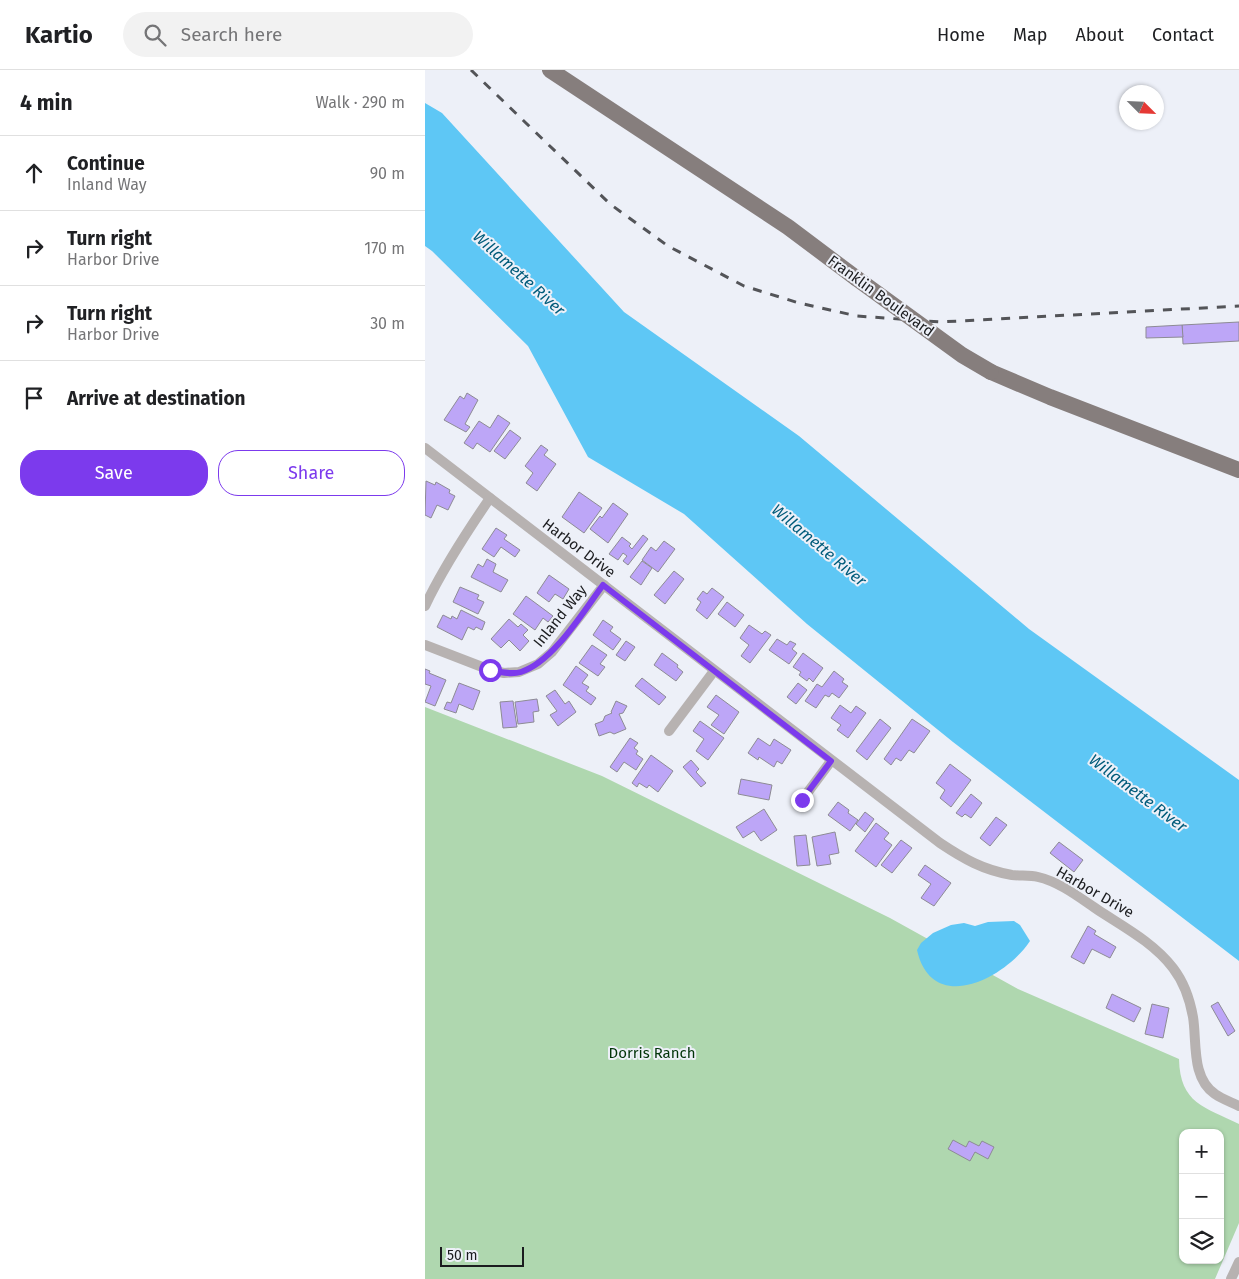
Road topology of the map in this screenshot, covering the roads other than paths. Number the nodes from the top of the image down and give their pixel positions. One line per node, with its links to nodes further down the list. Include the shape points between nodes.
1 (550, 70): 3 (main road, Franklin Boulevard, bridge, via 788,227 962,355 991,372)
2 (425, 448): 4 (street, Harbor Drive)
3 (1239, 470)
4 (490, 498): 5 (street, Harbor Drive); 6 (street, via 463,536)
5 (603, 585): 7 (street, Inland Way, via 552,652 538,664 519,672 490,670); 8 (street, Harbor Drive)
6 (425, 606)
7 (425, 646)
8 (715, 671): 9 (street); 10 (street, Harbor Drive)
9 (669, 731)
10 (831, 761): 11 (street); 12 (street, Harbor Drive, via 967,861 993,871 1039,878 1058,886 1156,950 1174,968 1185,989 1193,1016 1203,1081 1214,1094)
11 (802, 800)
12 (1239, 1106)
13 (1239, 1262): 14 (street)
14 (1231, 1279)

